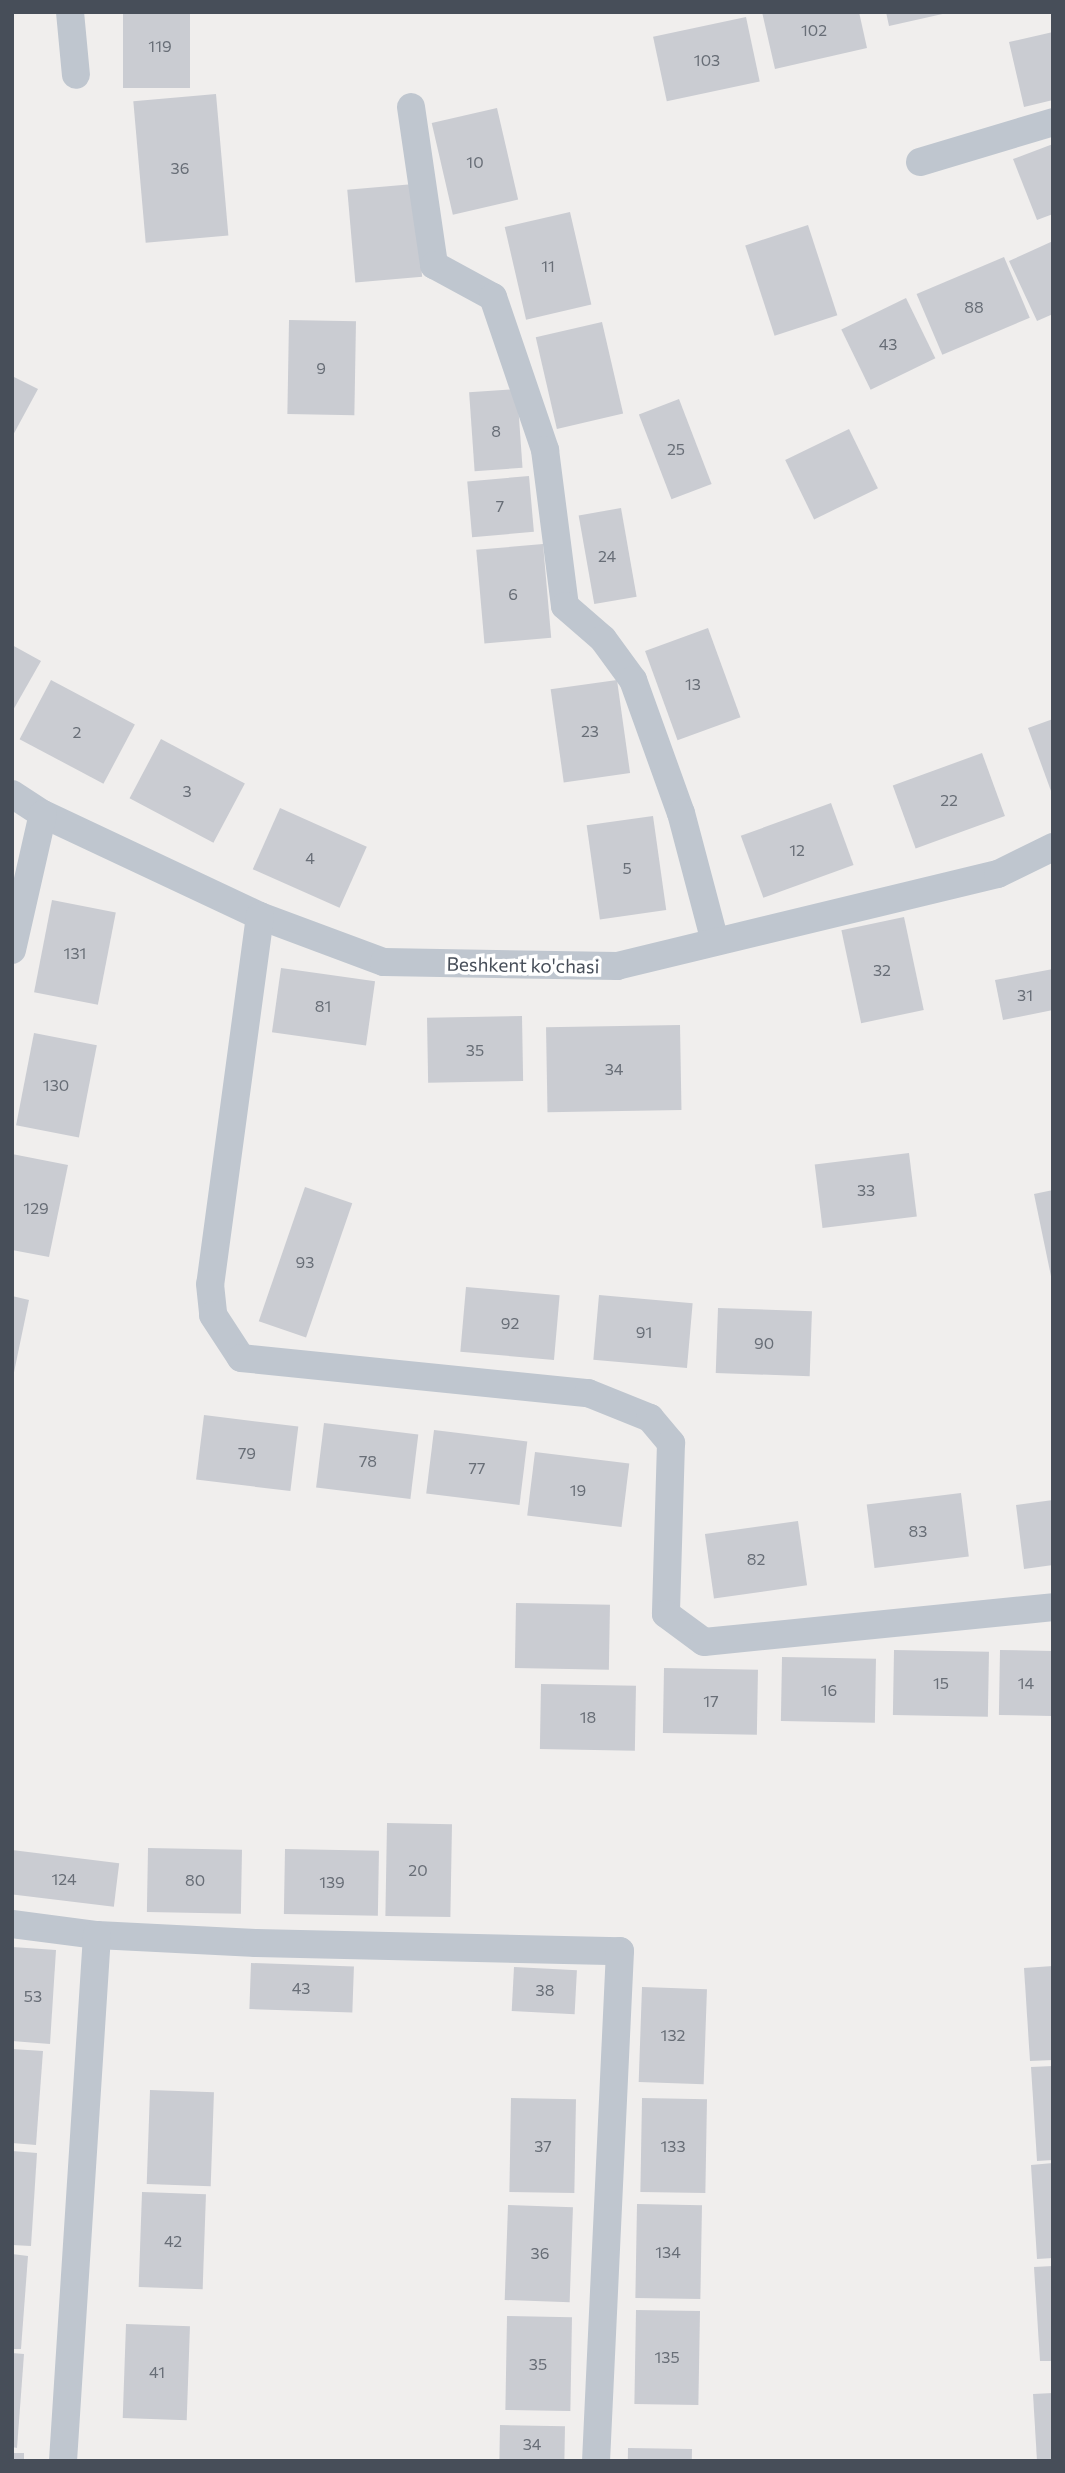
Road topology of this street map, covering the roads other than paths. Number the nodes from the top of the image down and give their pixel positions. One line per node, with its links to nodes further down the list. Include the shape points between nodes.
1 (70, 12): 2 (street)
2 (76, 75)
3 (411, 107): 10 (street, via 434,265 493,297 545,450 565,606 603,639 633,680 681,813)
4 (1053, 122): 5 (street)
5 (920, 162)
6 (12, 794): 7 (street, Beshkent ko'chasi)
7 (43, 814): 9 (street, Beshkent ko'chasi); 11 (street)
8 (1053, 847): 10 (street, Beshkent ko'chasi, via 998,874)
9 (260, 916): 10 (street, Beshkent ko'chasi, via 384,962 617,966); 12 (street, via 210,1284 213,1315 241,1358 588,1393 650,1418 671,1443 666,1614 704,1642)
10 (715, 943)
11 (12, 950)
12 (1053, 1607)
13 (12, 1924): 14 (street)
14 (97, 1935): 15 (street); 16 (street, via 620,1951)
15 (63, 2461)
16 (596, 2461)

